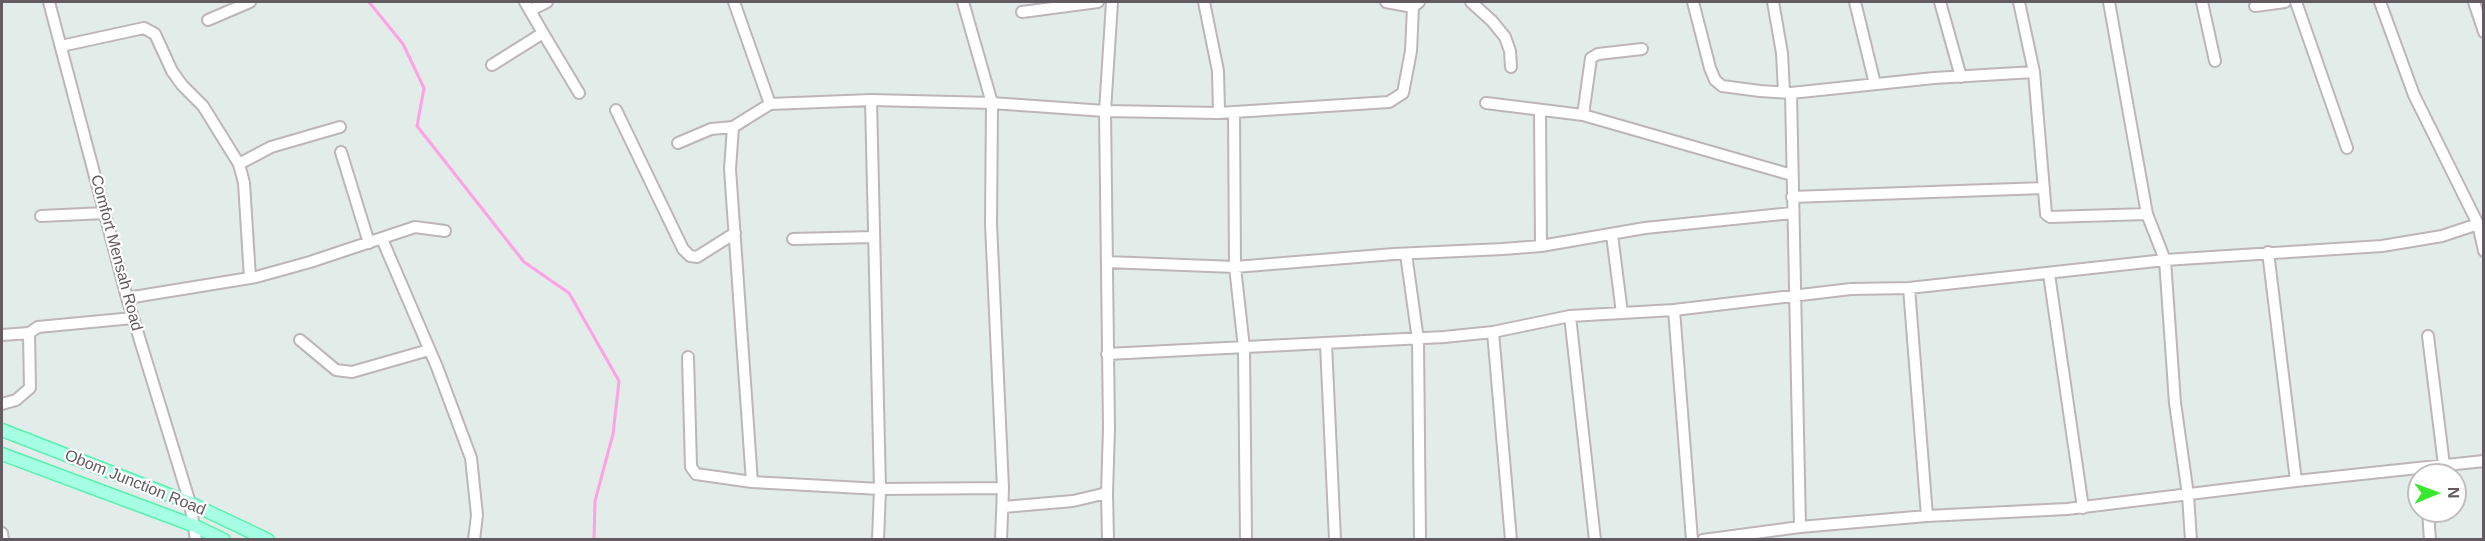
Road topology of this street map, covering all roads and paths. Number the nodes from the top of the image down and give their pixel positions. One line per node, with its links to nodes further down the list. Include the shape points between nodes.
1 (49, 2): 30 (street, Comfort Mensah Road)
2 (250, 2): 27 (street)
3 (547, 2): 24 (street)
4 (734, 2): 43 (street)
5 (963, 2): 41 (street)
6 (1098, 2): 26 (street)
7 (1112, 2): 45 (street)
8 (1204, 2): 9 (street); 48 (street, via 1218,71)
9 (1210, 2)
10 (1386, 2): 23 (street)
11 (1471, 2): 34 (street, via 1505,37)
12 (1693, 2): 38 (street, via 1715,80 1722,86)
13 (1773, 2): 38 (street)
14 (1856, 2): 37 (street)
15 (1940, 2): 36 (street)
16 (2019, 2): 35 (street)
17 (2109, 2): 61 (street)
18 (2202, 2): 32 (street)
19 (2285, 2): 25 (street)
20 (2296, 2): 53 (street)
21 (2380, 2): 63 (street, via 2414,95)
22 (2474, 2): 28 (street)
23 (1416, 4): 47 (street, via 1403,93 1389,102)
24 (528, 6): 29 (street)
25 (2255, 6)
26 (1022, 12)
27 (208, 20)
28 (2484, 32)
29 (543, 33): 33 (street); 39 (street)
30 (61, 46): 55 (street, via 144,28 150,30 177,78 203,106); 59 (street, Comfort Mensah Road)
31 (1642, 49): 49 (street, via 1591,58)
32 (2215, 61)
33 (492, 65)
34 (1510, 67)
35 (2034, 72): 36 (street); 57 (street)
36 (1960, 77): 37 (street)
37 (1875, 84): 38 (street)
38 (1787, 92): 56 (street)
39 (579, 93)
40 (871, 100): 41 (street); 43 (street); 67 (street)
41 (992, 103): 45 (street); 107 (street, via 991,224)
42 (1486, 103): 46 (street)
43 (770, 104): 51 (street)
44 (616, 110): 65 (street, via 683,249 697,257)
45 (1106, 111): 48 (street); 76 (street)
46 (1540, 111): 49 (street); 71 (street)
47 (1234, 112): 48 (street); 77 (street)
48 (1219, 113)
49 (1583, 115): 56 (street)
50 (340, 127): 55 (street, via 271,147)
51 (733, 127): 52 (street, via 711,129); 65 (street, via 730,169)
52 (678, 143)
53 (2347, 148)
54 (341, 152): 70 (street)
55 (239, 164): 79 (street, via 244,183)
56 (1792, 175): 58 (street)
57 (2044, 188): 58 (street); 61 (street, via 2045,211 2050,217)
58 (1792, 196): 60 (street)
59 (105, 213): 62 (street); 82 (street, Comfort Mensah Road)
60 (1792, 213): 66 (street); 81 (street)
61 (2147, 214): 75 (street)
62 (41, 216)
63 (2478, 224): 72 (street); 73 (street, via 2442,236 2382,246)
64 (445, 231): 68 (street, via 415,227)
65 (735, 233): 106 (street)
66 (1612, 235): 71 (street); 84 (street)
67 (874, 237): 69 (street); 108 (street)
68 (382, 239): 70 (street); 95 (street)
69 (793, 239)
70 (369, 243): 79 (street)
71 (1541, 246): 74 (street)
72 (2484, 251)
73 (2268, 252): 75 (street); 105 (street)
74 (1406, 254): 77 (street); 92 (street)
75 (2165, 260): 78 (street); 110 (street, via 2175,403)
76 (1107, 262): 77 (street); 96 (street)
77 (1235, 267): 94 (street)
78 (2049, 274): 80 (street); 113 (street)
79 (250, 278): 82 (street)
80 (1909, 288): 81 (street, via 1851,289); 114 (street)
81 (1794, 297): 83 (street); 117 (street)
82 (127, 298): 86 (street, Comfort Mensah Road)
83 (1674, 310): 84 (street); 132 (street)
84 (1622, 314): 85 (street)
85 (1570, 316): 87 (street); 131 (street)
86 (133, 318): 88 (street, via 38,327); 111 (street, Comfort Mensah Road)
87 (1493, 332): 92 (street); 130 (street)
88 (29, 333): 89 (street); 98 (street, via 30,388 16,400)
89 (2, 334)
90 (2428, 336): 102 (street)
91 (300, 340): 95 (street, via 336,370 352,372)
92 (1418, 340): 93 (street); 129 (street)
93 (1326, 344): 94 (street); 128 (street)
94 (1244, 348): 96 (street); 127 (street)
95 (429, 350): 123 (street, via 471,458 477,515)
96 (1107, 354): 109 (street)
97 (688, 357): 106 (street, via 691,467 696,474)
98 (2, 404)
99 (2, 430): 111 (main road, Obom Junction Road)
100 (2, 454): 116 (main road, Obom Junction Road)
101 (2484, 461): 103 (street)
102 (2444, 463)
103 (2464, 463)
104 (2407, 473): 105 (street)
105 (2296, 481): 110 (street)
106 (752, 482): 108 (street)
107 (1003, 488): 108 (street); 112 (street)
108 (880, 489): 124 (street)
109 (1107, 493): 112 (street, via 1073,501); 126 (street)
110 (2188, 495): 113 (street); 134 (street)
111 (190, 502): 116 (street, Comfort Mensah Road); 122 (main road, Obom Junction Road)
112 (1003, 507): 125 (street)
113 (2083, 507): 114 (street)
114 (1928, 516): 117 (street)
115 (2429, 523): 135 (street)
116 (195, 526): 120 (street, Comfort Mensah Road); 121 (main road, Obom Junction Road)
117 (1800, 527): 133 (street)
118 (2, 533): 119 (street)
119 (3, 540)
120 (196, 540)
121 (224, 540)
122 (267, 540)
123 (474, 540)
124 (878, 540)
125 (1001, 540)
126 (1108, 540)
127 (1246, 540)
128 (1335, 540)
129 (1420, 540)
130 (1511, 540)
131 (1594, 540)
132 (1692, 540)
133 (1703, 540)
134 (2191, 540)
135 (2430, 540)

